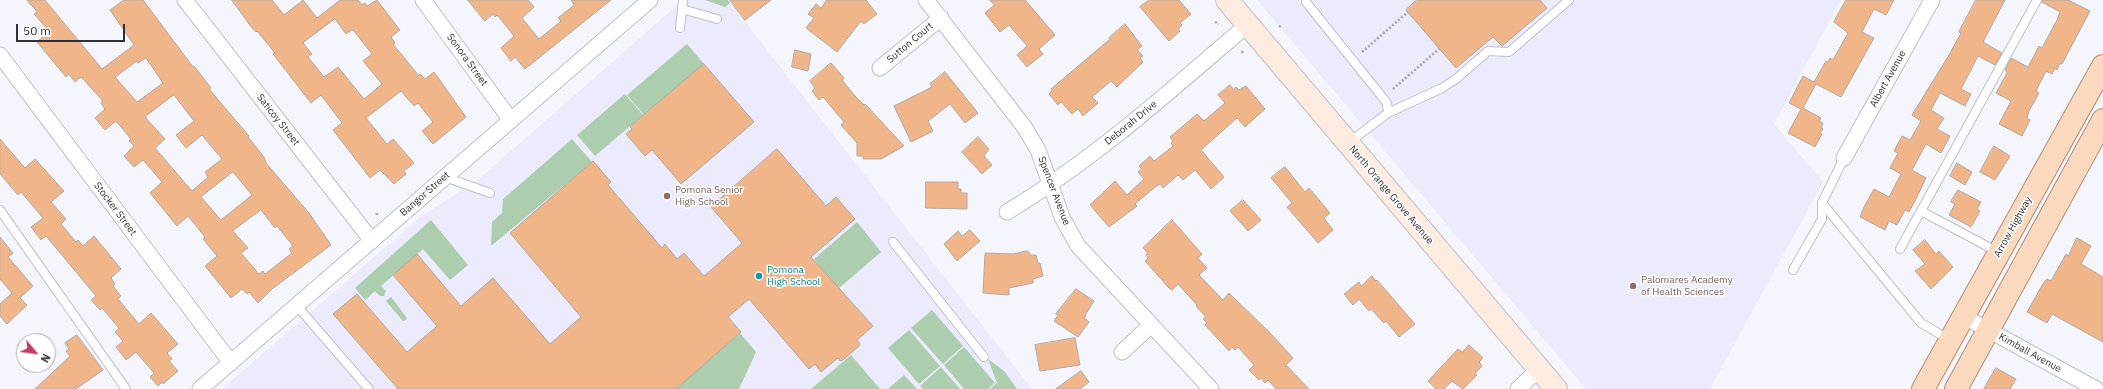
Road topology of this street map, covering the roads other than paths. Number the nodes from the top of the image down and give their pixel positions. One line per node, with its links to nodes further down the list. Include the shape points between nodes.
1 (185, 0): 31 (street, Saticoy Street)
2 (423, 0): 20 (street, Sonora Street)
3 (650, 0): 20 (street, Bangor Street)
4 (683, 0): 11 (lane)
5 (926, 0): 12 (street, Spencer Avenue)
6 (1226, 0): 14 (main road, North Orange Grove Avenue)
7 (1569, 0): 19 (lane, via 1509,52 1488,51 1442,88)
8 (1932, 0): 23 (street, Albert Avenue)
9 (2038, 0): 30 (lane)
10 (1306, 2): 19 (lane, via 1387,103)
11 (682, 10): 13 (lane); 15 (lane)
12 (941, 18): 18 (street, Sutton Court); 25 (street, Spencer Avenue, via 1025,128 1038,150)
13 (717, 19)
14 (1247, 25): 22 (main road, North Orange Grove Avenue); 25 (street, Deborah Drive, via 1117,136)
15 (680, 28)
16 (0, 55): 43 (street, Stocker Street)
17 (2103, 66): 34 (main road, Arrow Highway)
18 (880, 68)
19 (1388, 113): 22 (lane)
20 (510, 119): 24 (street, Bangor Street)
21 (2103, 120): 39 (main road)
22 (1348, 144): 44 (main road, North Orange Grove Avenue)
23 (1844, 158): 27 (lane)
24 (445, 177): 26 (lane); 31 (street, Bangor Street)
25 (1050, 184): 29 (street, Deborah Drive); 38 (street, Spencer Avenue, via 1062,217 1078,246)
26 (490, 193)
27 (1822, 203): 35 (lane, via 1822,219); 40 (lane, via 1921,323)
28 (0, 210): 45 (lane)
29 (1007, 212)
30 (1921, 212): 33 (lane); 34 (lane)
31 (372, 241): 36 (street, Bangor Street)
32 (893, 242): 42 (lane)
33 (1900, 249)
34 (1999, 252): 37 (main road, Arrow Highway)
35 (1793, 270)
36 (297, 306): 43 (street, Bangor Street); 47 (lane)
37 (1963, 316): 39 (street, Kimball Avenue); 40 (main road, Arrow Highway)
38 (1152, 325): 41 (street); 48 (street, Spencer Avenue)
39 (1988, 330): 52 (main road); 53 (street, Kimball Avenue)
40 (1950, 340): 51 (main road, Arrow Highway)
41 (1122, 352)
42 (984, 357)
43 (231, 363): 46 (street, Bangor Street)
44 (1539, 369): 49 (street); 50 (main road, North Orange Grove Avenue)
45 (126, 389)
46 (200, 389)
47 (369, 389)
48 (1211, 389)
49 (1518, 389)
50 (1556, 389)
51 (1923, 389)
52 (1956, 389)
53 (2096, 389)

